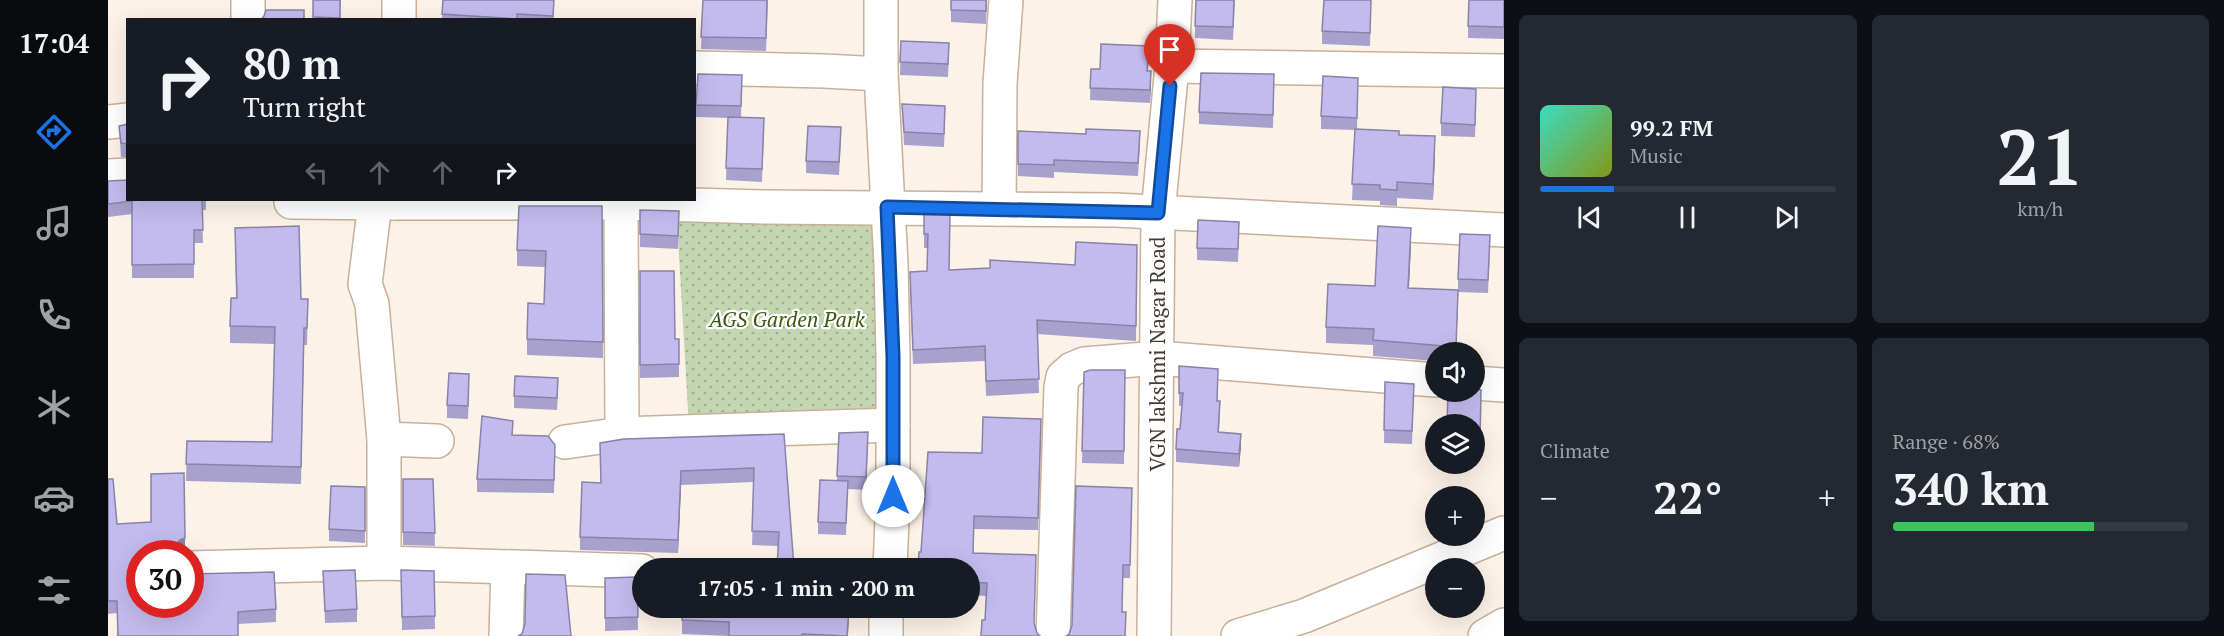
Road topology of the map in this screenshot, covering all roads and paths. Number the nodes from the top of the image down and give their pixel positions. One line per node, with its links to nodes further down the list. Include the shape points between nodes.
1 (248, 0): 6 (street)
2 (399, 0): 7 (street)
3 (881, 0): 11 (street)
4 (1006, 0): 20 (street, via 1000,84)
5 (1175, 0): 8 (street, VGN lakshmi Nagar Road)
6 (248, 18)
7 (399, 18)
8 (1172, 66): 10 (street); 21 (street, VGN lakshmi Nagar Road)
9 (696, 69): 11 (street)
10 (1504, 71)
11 (881, 74): 19 (street)
12 (126, 120): 13 (street)
13 (108, 122)
14 (126, 175): 15 (street)
15 (108, 176)
16 (291, 201): 17 (street)
17 (388, 202): 18 (street); 29 (street, via 365,284 372,304)
18 (621, 203): 19 (street); 28 (street)
19 (887, 207): 20 (street); 27 (street)
20 (999, 209): 21 (street)
21 (1158, 213): 22 (street); 23 (street, VGN lakshmi Nagar Road)
22 (1504, 230)
23 (1158, 358): 24 (street); 42 (street, via 1084,364 1064,377); 43 (street, VGN lakshmi Nagar Road)
24 (1425, 379)
25 (1485, 384): 26 (street)
26 (1504, 385)
27 (893, 425): 28 (street); 33 (street)
28 (621, 434): 31 (street)
29 (384, 439): 30 (street); 34 (street)
30 (437, 441)
31 (565, 442)
32 (1504, 533): 44 (street, via 1304,616)
33 (890, 558)
34 (384, 563): 35 (street); 36 (street)
35 (508, 567): 37 (street); 40 (street)
36 (204, 568)
37 (632, 571)
38 (886, 618): 41 (street)
39 (1504, 625): 45 (street)
40 (506, 636)
41 (886, 636)
42 (1053, 636)
43 (1154, 636)
44 (1238, 636)
45 (1485, 636)

